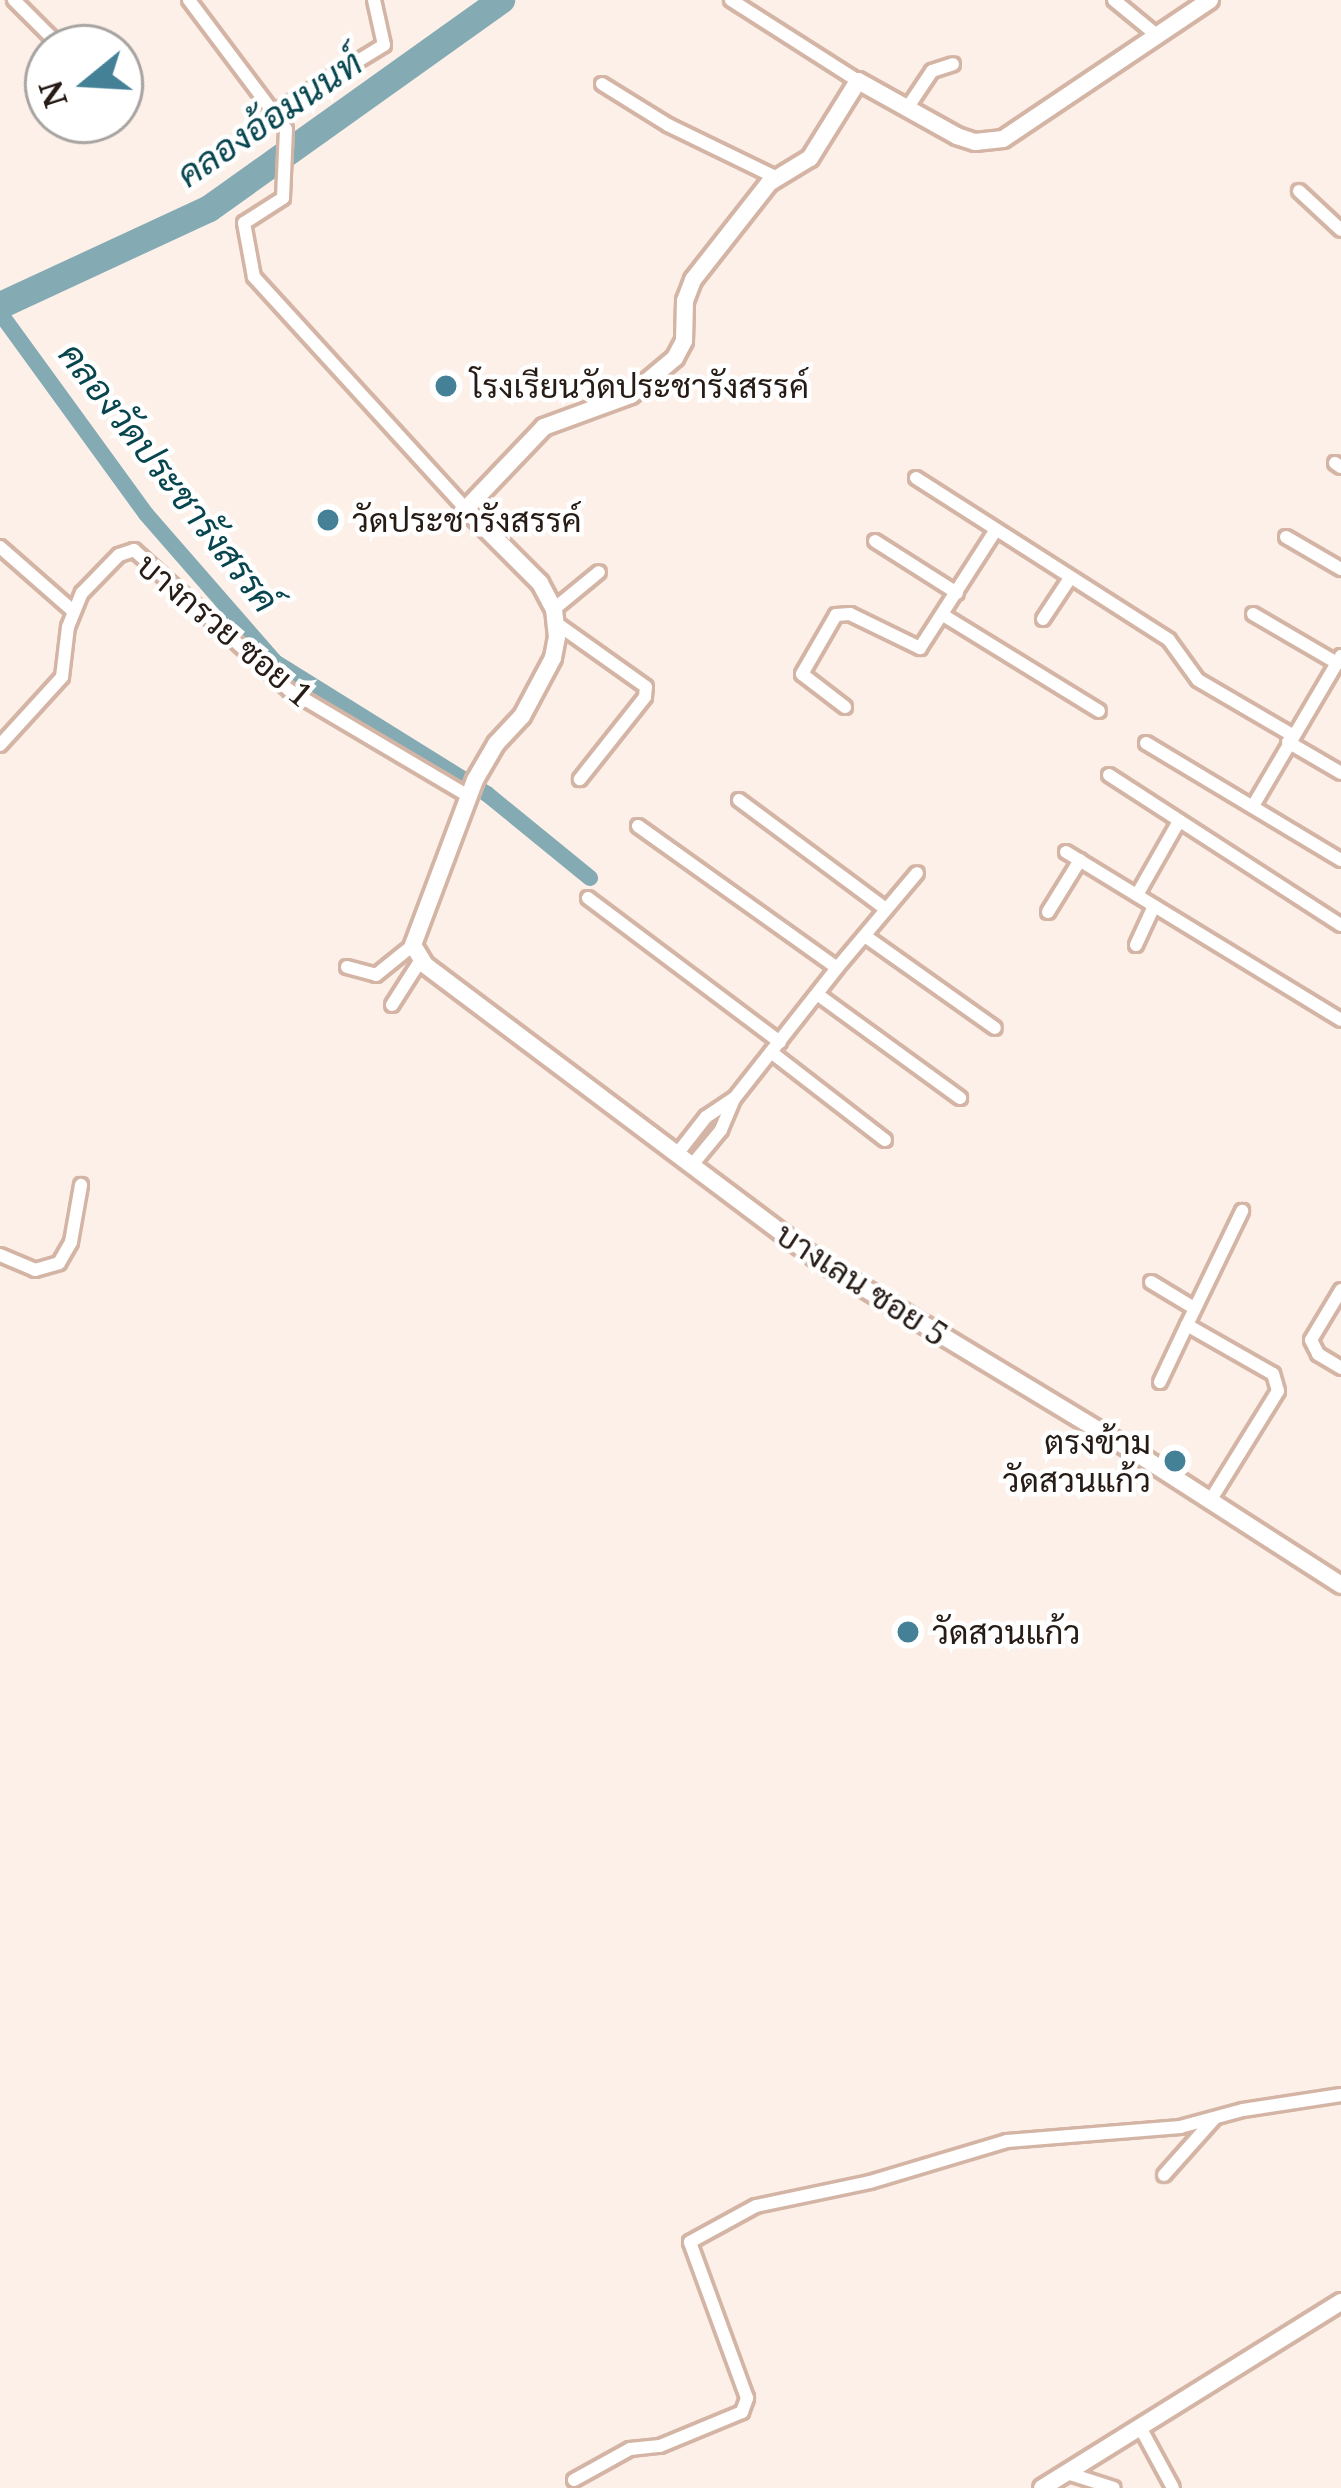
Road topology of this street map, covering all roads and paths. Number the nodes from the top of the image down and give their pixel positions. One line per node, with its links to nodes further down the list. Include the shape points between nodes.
1 (14, 0): 7 (street)
2 (189, 0): 13 (street)
3 (374, 0): 13 (street, via 384,45)
4 (730, 0): 10 (street)
5 (1114, 0): 8 (street)
6 (1210, 0): 8 (street)
7 (38, 24)
8 (1160, 38): 12 (street, via 1003,139 957,136)
9 (953, 64): 12 (street, via 932,71)
10 (858, 81): 12 (street); 14 (street, via 810,158)
11 (602, 84): 14 (street)
12 (908, 106)
13 (273, 113): 18 (street, via 286,129 283,198 244,223 254,277)
14 (775, 177): 18 (street, via 686,291 684,341 675,358 631,395 544,427)
15 (1299, 191): 16 (street)
16 (1341, 230)
17 (916, 478): 19 (street)
18 (466, 509): 30 (street, via 540,583)
19 (995, 531): 25 (street); 26 (street)
20 (1286, 537): 23 (street)
21 (875, 541): 26 (street)
22 (0, 547): 27 (street)
23 (1341, 569)
24 (599, 572): 30 (street)
25 (1070, 578): 31 (street); 35 (street, via 1169,640 1198,680)
26 (957, 592): 29 (street)
27 (72, 610): 37 (street, บางกรวย ซอย 1, via 62,677); 41 (street, บางกรวย ซอย 1, via 109,563 134,550 289,690)
28 (1253, 614): 32 (street)
29 (943, 615): 33 (street, via 926,642 912,648 850,614 836,615 802,674); 34 (street)
30 (555, 616): 40 (street, via 646,687); 41 (street, via 553,658)
31 (1043, 619)
32 (1337, 668): 35 (street)
33 (845, 707)
34 (1099, 711)
35 (1290, 739): 38 (street); 43 (street)
36 (1146, 743): 43 (street)
37 (0, 745)
38 (1341, 773)
39 (1109, 775): 44 (street)
40 (580, 779)
41 (472, 791): 58 (street)
42 (739, 800): 53 (street)
43 (1253, 806): 48 (street)
44 (1179, 821): 50 (street); 55 (street)
45 (638, 826): 60 (street)
46 (1066, 852): 47 (street)
47 (1080, 860): 50 (street); 54 (street)
48 (1341, 860)
49 (917, 873): 53 (street)
50 (1137, 895): 52 (street)
51 (588, 898): 65 (street)
52 (1154, 906): 57 (street); 63 (street)
53 (886, 909): 56 (street)
54 (1048, 912)
55 (1341, 925)
56 (865, 936): 60 (street); 64 (street)
57 (1136, 945)
58 (417, 953): 59 (street, via 376,975); 62 (street); 68 (street, บางเลน ซอย 5)
59 (347, 968)
60 (837, 968): 61 (street)
61 (817, 994): 65 (street); 66 (street)
62 (392, 1005)
63 (1341, 1020)
64 (995, 1028)
65 (775, 1047): 67 (street); 68 (street, via 734,1099 721,1130)
66 (960, 1098)
67 (885, 1140)
68 (685, 1159): 78 (street, บางเลน ซอย 5, via 848,1280)
69 (81, 1185): 71 (street, via 59,1263 35,1270)
70 (1243, 1211): 74 (street)
71 (0, 1255)
72 (1151, 1282): 74 (street)
73 (1341, 1290): 76 (street, via 1311,1340)
74 (1194, 1308): 75 (street)
75 (1187, 1325): 77 (street); 78 (street, via 1279,1384)
76 (1341, 1367)
77 (1160, 1382)
78 (1210, 1501): 79 (street, บางเลน ซอย 5)
79 (1341, 1585)
80 (1341, 2095): 81 (street)
81 (1214, 2118): 82 (street); 86 (street, via 1007,2141 756,2206 690,2242 747,2398 742,2412 630,2450)
82 (1164, 2175)
83 (1341, 2302): 84 (street)
84 (1140, 2427): 85 (street); 89 (street)
85 (1066, 2473): 87 (street); 88 (street)
86 (574, 2480)
87 (1042, 2488)
88 (1114, 2488)
89 (1173, 2488)

